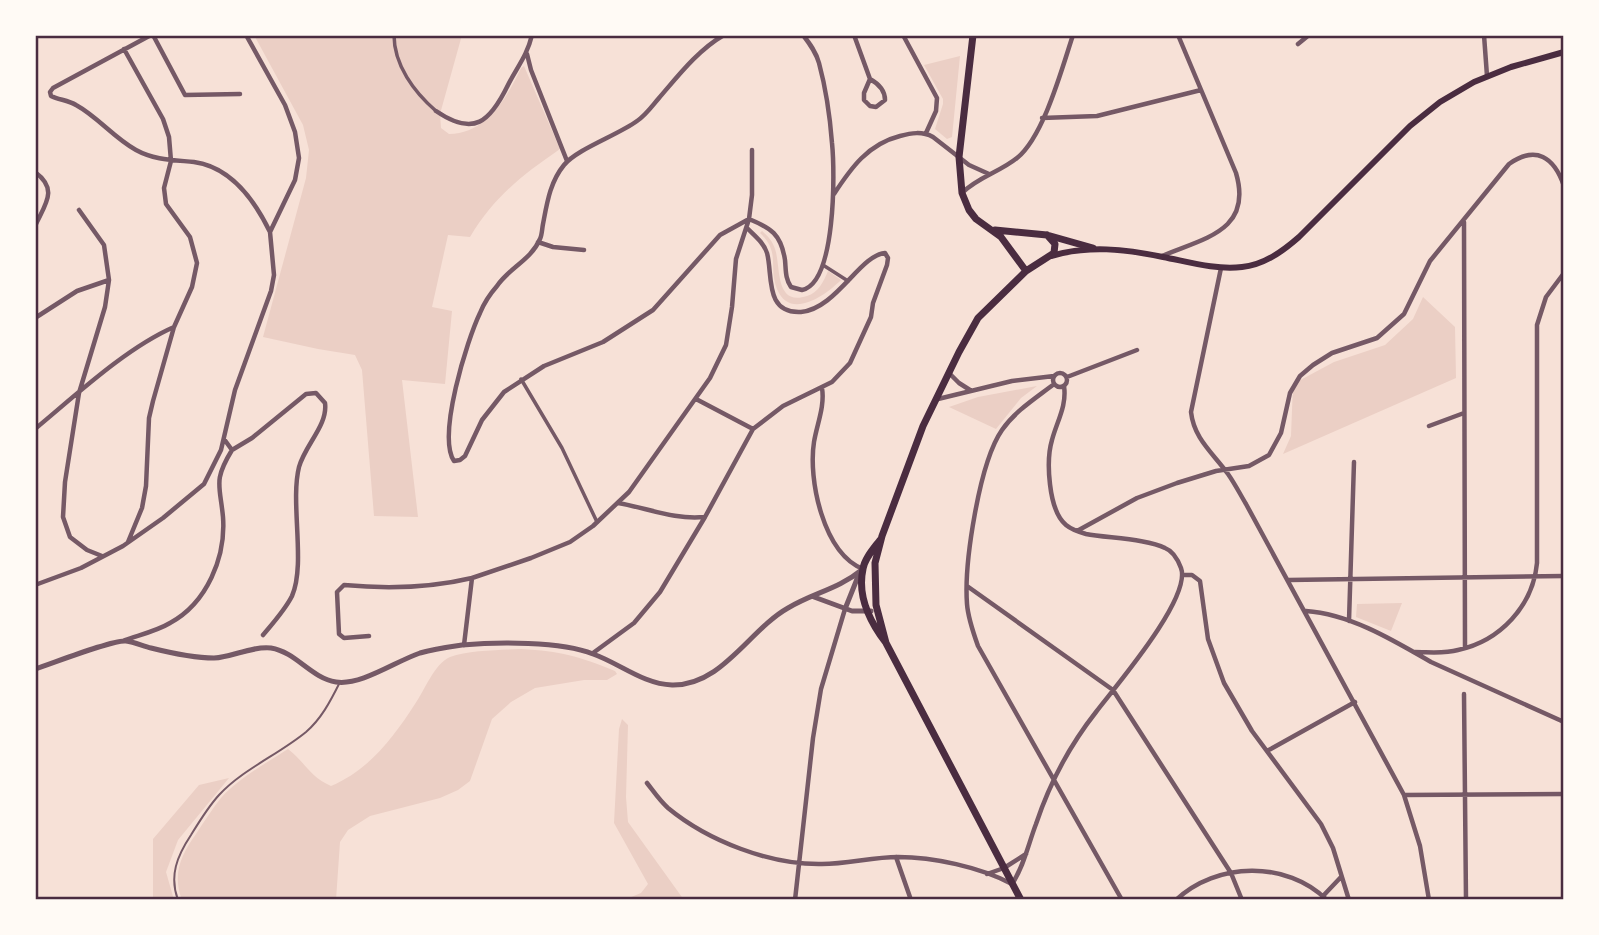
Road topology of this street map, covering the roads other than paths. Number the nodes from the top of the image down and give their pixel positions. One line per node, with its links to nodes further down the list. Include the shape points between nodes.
1 (116, 35): 2 (street)
2 (122, 35)
3 (152, 35): 17 (street); 23 (street, via 186,95)
4 (246, 35): 42 (street, via 285,105 299,158 295,180)
5 (394, 35): 24 (street, via 404,73)
6 (532, 35): 18 (street)
7 (723, 35): 30 (street, via 645,115)
8 (803, 35): 35 (street, via 816,54 827,97)
9 (854, 35): 21 (street)
10 (903, 35): 26 (street, via 937,98)
11 (973, 35): 28 (main road)
12 (1073, 35): 25 (street)
13 (1178, 35): 22 (street)
14 (1309, 35): 16 (street)
15 (1484, 35): 20 (street)
16 (1297, 44)
17 (124, 49): 29 (street, via 163,119); 29 (street, via 50,92 79,107 136,150)
18 (527, 54): 24 (street, via 503,97 483,120 464,125); 30 (street)
19 (1563, 54): 20 (main road)
20 (1488, 77): 52 (main road, via 1426,113 1286,248 1262,262)
21 (870, 79): 21 (street, via 864,100 876,107 885,94)
22 (1200, 90): 25 (street, via 1097,116); 50 (street, via 1236,173 1239,209 1221,231)
23 (240, 94)
24 (436, 111)
25 (1042, 118): 32 (street, via 1023,152)
26 (926, 134): 28 (street); 35 (street, via 904,135 878,144 862,156)
27 (752, 150): 37 (street)
28 (959, 157): 32 (street); 34 (main road)
29 (171, 161): 42 (street, via 208,164 229,176 255,205); 58 (street, via 164,188 166,204 190,237 197,263)
30 (567, 161): 45 (street, via 554,180)
31 (35, 172): 39 (street, via 46,184 49,198)
32 (989, 174): 34 (street)
33 (1564, 186): 38 (street, via 1549,160 1523,156 1509,164)
34 (962, 193): 41 (main road, via 969,210)
35 (833, 194): 51 (street)
36 (79, 210): 55 (street, via 104,245)
37 (749, 219): 40 (street); 51 (street, via 769,227 776,236 791,287 811,287); 63 (street, via 720,235 664,300 620,333)
38 (1464, 222): 71 (street); 78 (street, via 1430,261 1408,309 1385,332 1332,354 1300,376 1290,393 1275,449 1250,466)
39 (36, 224)
40 (747, 228): 56 (street, via 765,247 771,290 787,309 812,309); 69 (street, via 736,259 726,345)
41 (993, 230): 43 (main road); 46 (main road)
42 (270, 232): 75 (street, via 271,291 235,390)
43 (1015, 232): 44 (main road); 46 (main road)
44 (1047, 235): 47 (main road); 49 (main road, via 1055,244)
45 (538, 242): 48 (street); 63 (street, via 526,259 502,278 473,327 451,417 448,442 454,461 465,456 496,401)
46 (1007, 244): 53 (main road)
47 (1094, 248): 49 (main road); 50 (main road)
48 (584, 250)
49 (1051, 256): 53 (main road)
50 (1162, 256): 52 (main road)
51 (823, 265): 56 (street)
52 (1220, 268): 78 (street, via 1191,412 1198,438)
53 (1026, 271): 60 (main road, via 978,318)
54 (1564, 273): 90 (street, via 1546,298 1537,325)
55 (109, 279): 57 (street, via 77,291); 68 (street)
56 (849, 281): 66 (street, via 876,256 886,256 884,277 856,353)
57 (35, 318)
58 (174, 327): 68 (street, via 149,340); 86 (street, via 149,418 142,508)
59 (1137, 350): 62 (street)
60 (949, 373): 67 (street); 70 (main road)
61 (1054, 376): 62 (street, via 1062,373); 64 (street); 67 (street)
62 (1067, 377): 65 (street)
63 (521, 379): 83 (street, via 562,448)
64 (1055, 384): 65 (street); 97 (street, via 1008,422 987,461)
65 (1064, 386): 84 (street, via 1049,474 1062,521)
66 (822, 388): 74 (street, via 783,406); 88 (street, via 812,465 818,503 845,558)
67 (971, 391): 70 (street)
68 (79, 393): 73 (street); 87 (street, via 63,523 75,541)
69 (696, 399): 74 (street); 81 (street)
70 (937, 399): 85 (main road)
71 (1464, 413): 72 (street); 92 (street)
72 (1429, 426)
73 (35, 429)
74 (753, 429): 82 (street)
75 (224, 438): 76 (street); 79 (street)
76 (232, 450): 80 (street); 104 (street, via 306,394 316,393 326,403 326,416 299,466 292,594)
77 (1354, 461): 94 (street)
78 (1225, 470): 84 (street, via 1137,498); 95 (street)
79 (204, 484): 80 (street); 86 (street)
80 (218, 485): 106 (street, via 222,545 213,576 198,599 170,624)
81 (618, 503): 82 (street, via 677,517); 83 (street)
82 (705, 517): 111 (street, via 649,608)
83 (597, 522): 93 (street, via 570,542)
84 (1076, 531): 89 (street, via 1165,547 1178,561)
85 (882, 536): 88 (main road); 99 (main road, via 874,575)
86 (128, 542): 87 (street)
87 (104, 556): 96 (street)
88 (863, 569): 98 (street); 99 (main road, via 870,577); 100 (street); 102 (main road)
89 (1182, 575): 116 (street, via 1166,616); 120 (street, via 1200,581 1216,665 1234,703)
90 (1536, 575): 91 (street); 92 (street); 109 (street, via 1529,596 1507,624)
91 (1564, 576)
92 (1466, 577): 94 (street); 109 (street)
93 (472, 578): 105 (street, via 432,586 344,585 337,592 339,634 344,638); 108 (street)
94 (1351, 578): 95 (street); 103 (street)
95 (1289, 580): 101 (street)
96 (35, 585)
97 (966, 585): 116 (street); 121 (street, via 978,646)
98 (814, 597): 100 (street); 111 (street, via 776,616 710,673 683,684 658,683)
99 (876, 608): 102 (street); 107 (main road)
100 (845, 609): 102 (street); 128 (street, via 821,689)
101 (1305, 611): 103 (street); 118 (street)
102 (867, 612): 107 (main road)
103 (1349, 621): 110 (street)
104 (263, 635)
105 (369, 636)
106 (123, 640): 114 (street); 115 (street, via 215,658 270,648 286,652)
107 (886, 643): 129 (main road)
108 (464, 645): 111 (street, via 526,644); 115 (street, via 419,654)
109 (1465, 648): 112 (street)
110 (1415, 652): 112 (street); 113 (street)
111 (593, 653)
112 (1442, 653): 113 (street)
113 (1442, 667): 119 (street)
114 (35, 669)
115 (339, 683): 135 (lane, via 324,713 305,733 240,778 213,803 178,856 173,883)
116 (1113, 690): 121 (street, via 1082,730); 130 (street)
117 (1464, 694): 123 (street)
118 (1355, 702): 120 (street); 125 (street)
119 (1564, 722)
120 (1267, 751): 132 (street, via 1321,824)
121 (1054, 781): 126 (street); 139 (street)
122 (647, 783): 128 (street, via 667,807 715,837)
123 (1466, 794): 124 (street); 125 (street); 144 (street)
124 (1564, 794)
125 (1404, 795): 143 (street, via 1420,846)
126 (1026, 854): 129 (street); 133 (street)
127 (896, 857): 128 (street); 131 (street, via 926,858); 137 (street)
128 (799, 863): 136 (street)
129 (1004, 868): 131 (street); 133 (main road)
130 (1231, 873): 134 (street, via 1286,875); 140 (street, via 1205,879); 141 (street)
131 (987, 874): 133 (street)
132 (1342, 877): 134 (street); 142 (street)
133 (1012, 884): 138 (main road)
134 (1325, 898)
135 (178, 900)
136 (794, 900)
137 (911, 900)
138 (1021, 900)
139 (1122, 900)
140 (1176, 900)
141 (1242, 900)
142 (1349, 900)
143 (1429, 900)
144 (1466, 900)

